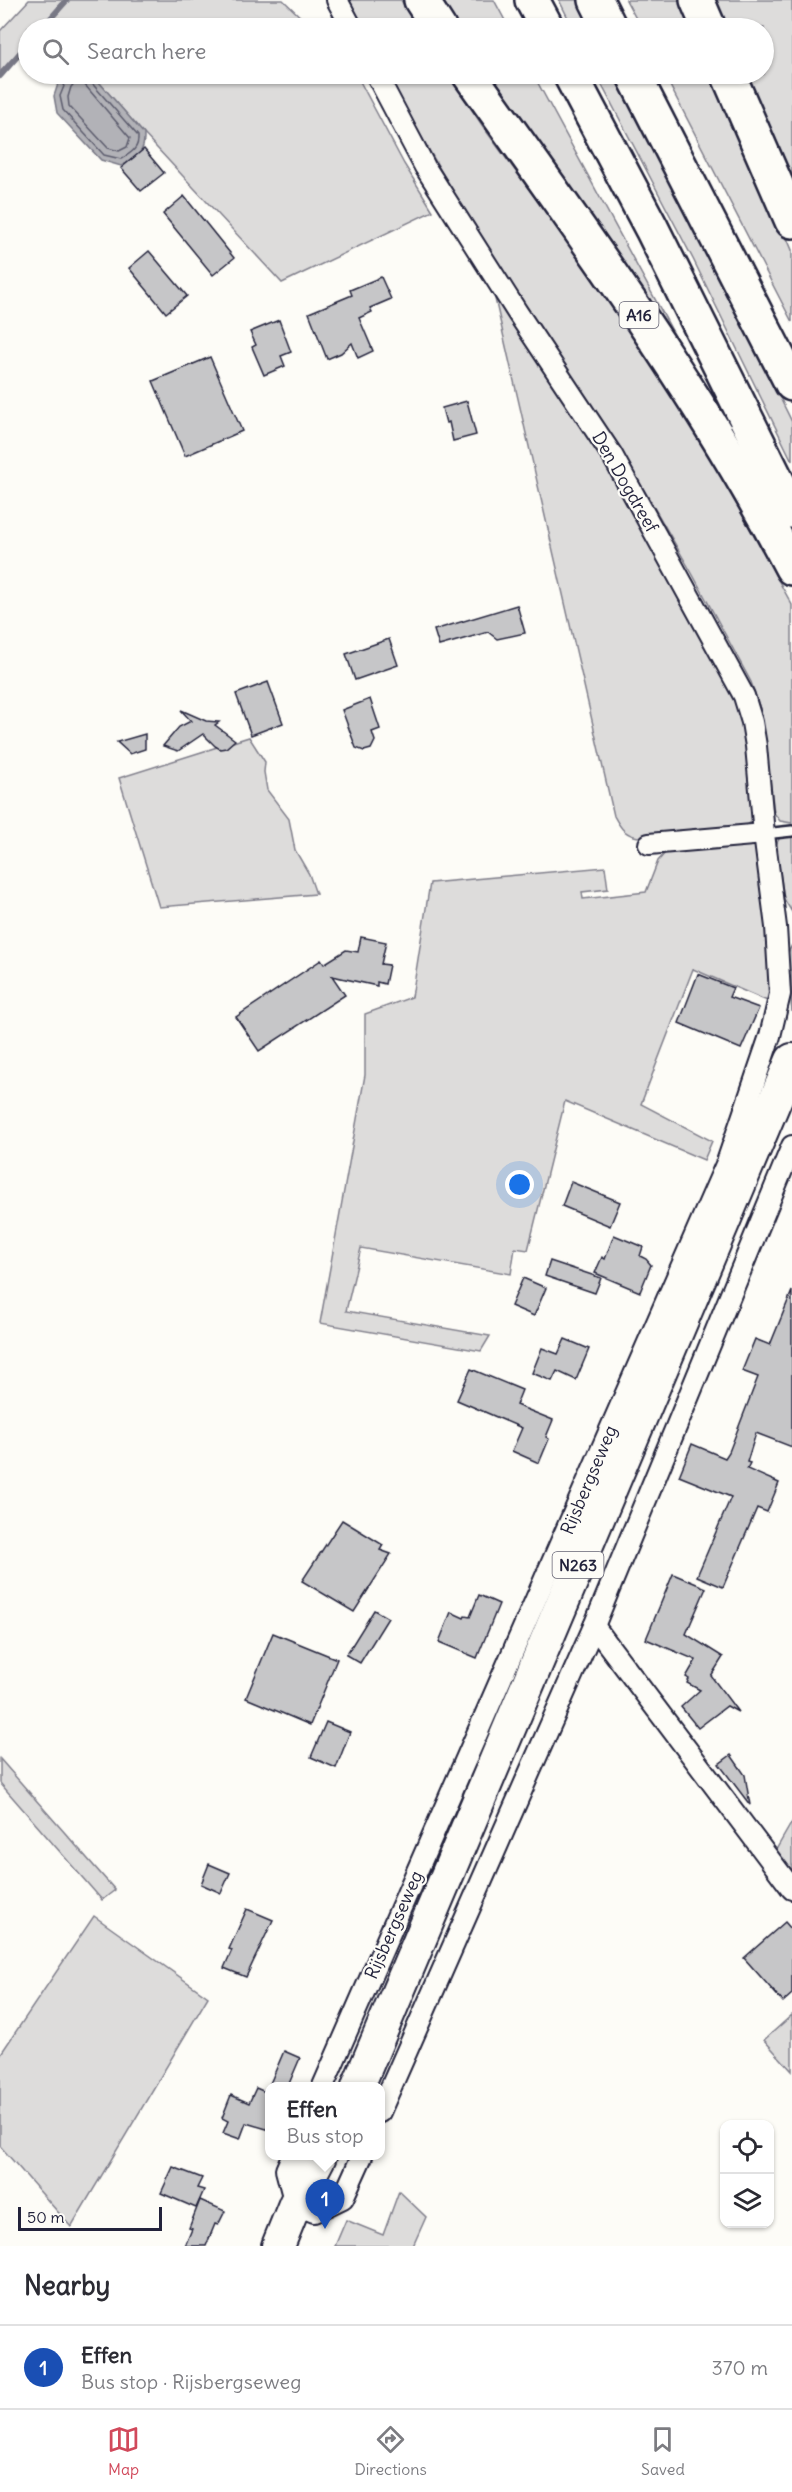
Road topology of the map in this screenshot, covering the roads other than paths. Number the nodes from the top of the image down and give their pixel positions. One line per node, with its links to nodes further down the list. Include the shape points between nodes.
1 (337, 0): 6 (street)
2 (421, 0): 7 (highway)
3 (532, 0): 8 (highway)
4 (596, 0): 9 (highway)
5 (697, 0): 10 (highway)
6 (347, 18)
7 (433, 18)
8 (542, 18)
9 (605, 18)
10 (705, 18)
11 (381, 84): 21 (street, Den Dogdreef, via 424,167 612,455 744,696 753,722)
12 (476, 84): 19 (highway, A16, via 670,361 735,465)
13 (575, 84): 18 (highway)
14 (638, 84): 17 (highway)
15 (732, 84): 16 (highway)
16 (792, 221)
17 (792, 384)
18 (792, 511)
19 (792, 568)
20 (792, 831): 21 (lane)
21 (764, 834): 22 (street); 23 (street, Den Dogdreef)
22 (650, 844)
23 (784, 929): 29 (street, Rijsbergseweg, via 780,994 770,1036 727,1162)
24 (792, 1060): 28 (main road, Rijsbergseweg / N263)
25 (792, 1146): 26 (street)
26 (594, 1626): 27 (street); 30 (street)
27 (792, 1889)
28 (359, 2081)
29 (325, 2082)
30 (385, 2103)
31 (319, 2160): 35 (main road)
32 (332, 2160): 35 (main road)
33 (360, 2160): 35 (street, via 343,2198)
34 (289, 2163): 35 (street)
35 (305, 2208): 36 (main road); 37 (main road)
36 (278, 2246)
37 (300, 2246)

